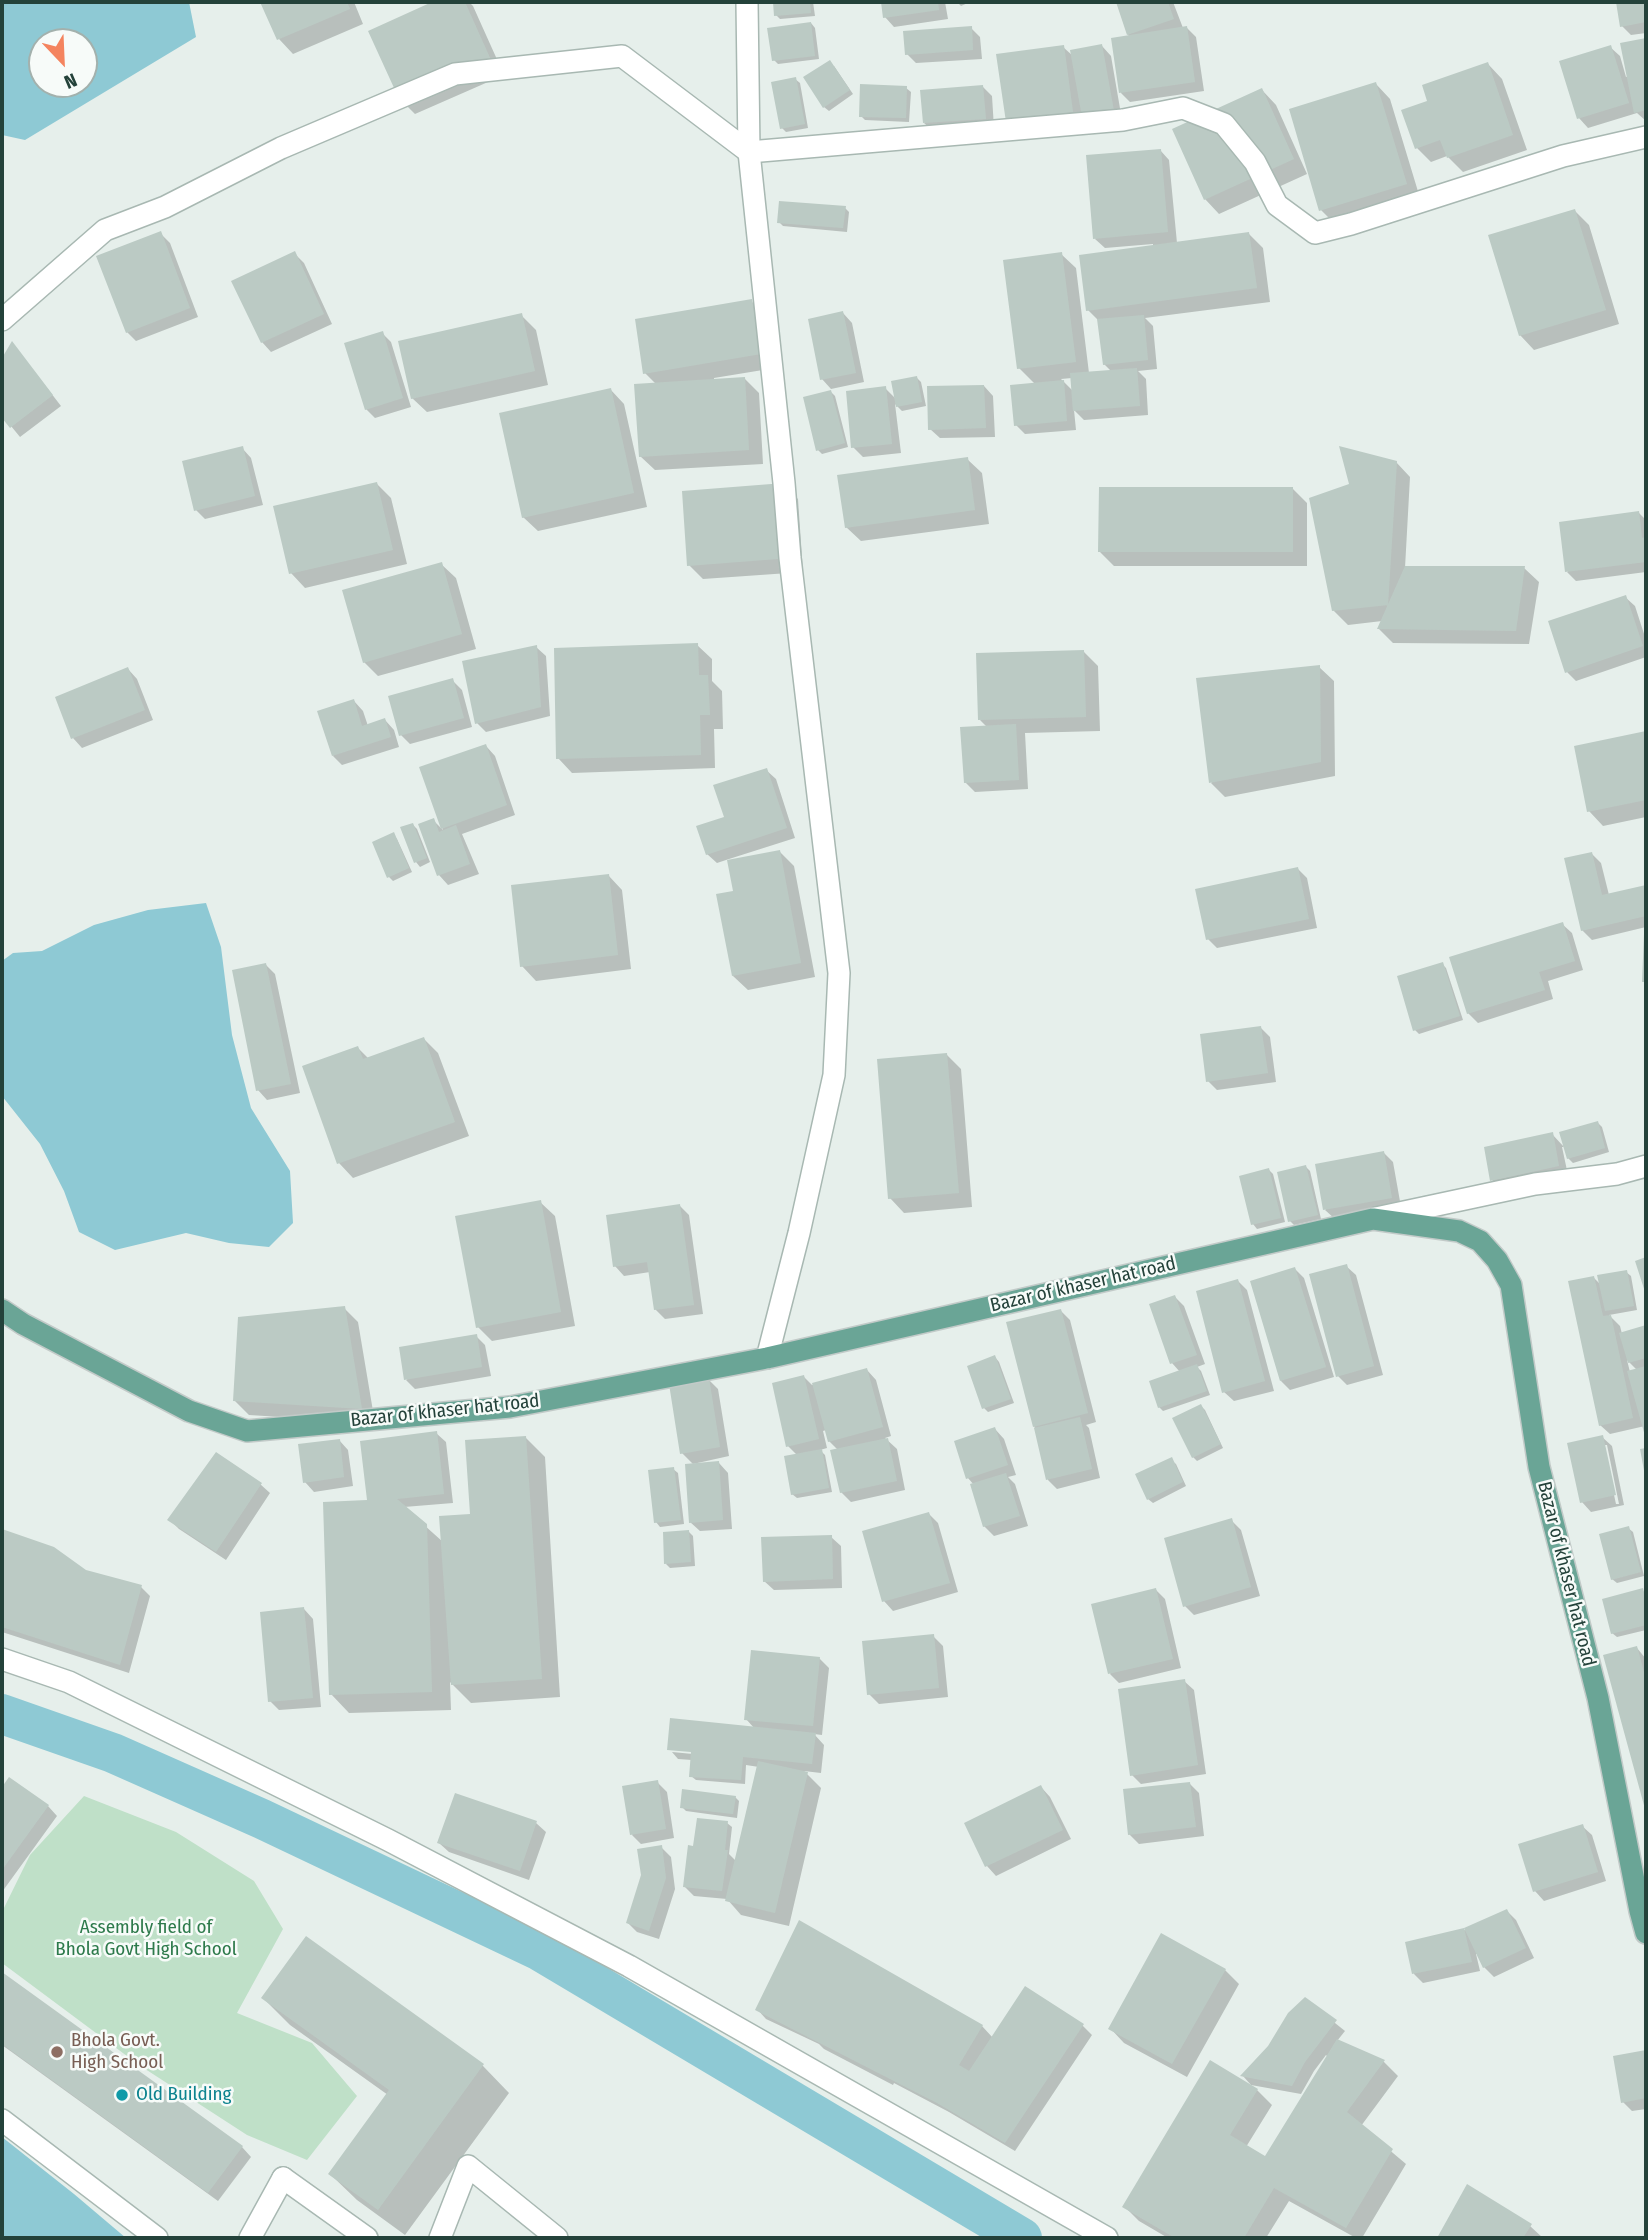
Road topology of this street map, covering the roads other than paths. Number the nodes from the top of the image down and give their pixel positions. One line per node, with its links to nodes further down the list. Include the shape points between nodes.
1 (747, 2): 3 (street)
2 (1646, 137): 3 (street, via 1563,156 1315,233 1277,205 1255,162 1224,124 1184,108 1123,121)
3 (749, 152): 4 (street, via 622,56 455,74 105,230); 8 (street, via 839,973 834,1075)
4 (2, 320)
5 (1646, 1166): 6 (street)
6 (1373, 1219): 8 (main road, Bazar of khaser hat road); 10 (main road, Bazar of khaser hat road, via 1459,1231 1480,1241 1511,1284 1539,1467 1598,1699)
7 (2, 1310): 8 (main road, Bazar of khaser hat road, via 189,1411 247,1431 510,1407)
8 (767, 1358)
9 (2, 1659): 17 (street, via 69,1682 629,1966)
10 (1646, 1933)
11 (2, 2120): 12 (street)
12 (157, 2238)
13 (250, 2238): 14 (street, via 283,2178)
14 (367, 2238)
15 (440, 2238): 16 (street, via 468,2166)
16 (557, 2238)
17 (1107, 2238)

